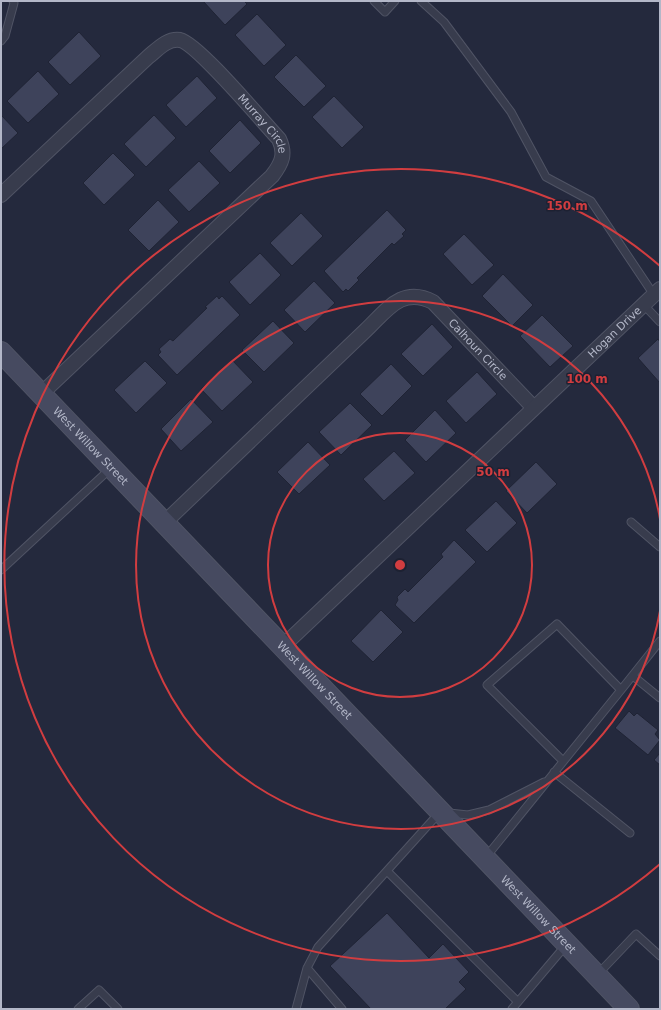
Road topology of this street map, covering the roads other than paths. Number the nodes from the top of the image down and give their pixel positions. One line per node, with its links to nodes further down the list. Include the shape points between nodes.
1 (13, 1): 5 (lane, via 5,36)
2 (374, 1): 3 (lane, via 385,12)
3 (395, 1)
4 (421, 1): 7 (lane, via 444,22 511,112 546,177 591,201)
5 (1, 41)
6 (1, 195): 10 (street, Murray Circle, via 148,57 172,40 179,40 192,47 218,72 278,139 283,153 282,161 272,176)
7 (652, 296): 8 (lane); 11 (street, Hogan Drive)
8 (660, 322)
9 (1, 352): 10 (main road, West Willow Street)
10 (40, 395): 12 (main road, West Willow Street)
11 (534, 407): 14 (street, Calhoun Circle, via 433,302 422,296 411,296 399,300 366,330); 18 (street)
12 (111, 468): 14 (main road, West Willow Street); 16 (lane)
13 (631, 522): 15 (lane)
14 (163, 524): 18 (main road, West Willow Street)
15 (660, 547)
16 (1, 570)
17 (660, 641): 19 (lane)
18 (282, 648): 25 (main road, West Willow Street)
19 (633, 676): 20 (lane); 21 (lane)
20 (621, 690): 22 (lane); 22 (lane, via 556,624 487,685)
21 (660, 698)
22 (563, 761): 23 (lane)
23 (554, 772): 24 (lane); 26 (lane)
24 (548, 780): 25 (lane, via 489,810 468,815); 27 (lane)
25 (440, 812): 27 (main road, West Willow Street); 28 (lane)
26 (630, 833)
27 (484, 859): 29 (main road, West Willow Street)
28 (387, 871): 31 (lane, via 318,947); 33 (lane)
29 (566, 944): 32 (main road, West Willow Street); 33 (lane)
30 (660, 956): 32 (lane, via 636,934)
31 (306, 968): 36 (lane); 37 (lane)
32 (596, 976): 39 (main road, West Willow Street)
33 (518, 1002): 38 (lane)
34 (78, 1009): 35 (lane, via 99,990)
35 (118, 1009)
36 (296, 1009)
37 (342, 1009)
38 (512, 1009)
39 (628, 1009)

